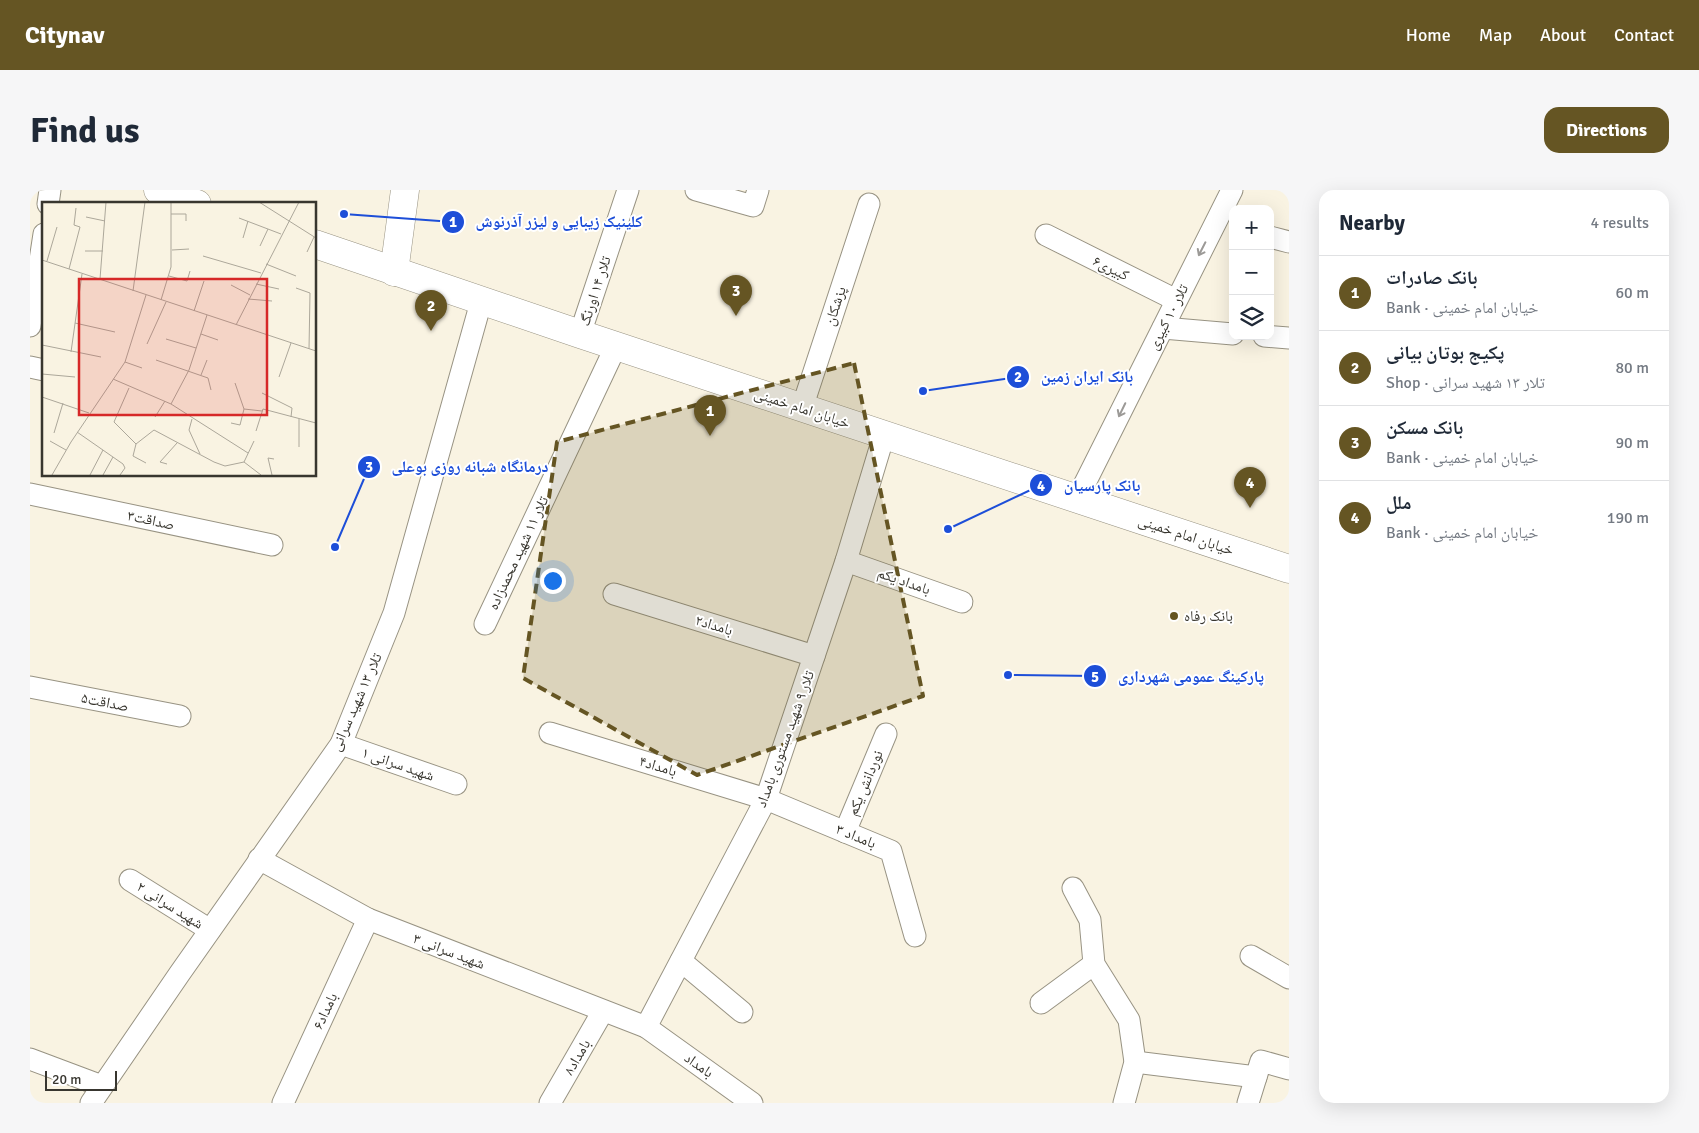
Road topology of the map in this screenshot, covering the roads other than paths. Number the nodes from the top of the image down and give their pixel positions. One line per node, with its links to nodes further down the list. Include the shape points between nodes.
1 (405, 190): 13 (main road)
2 (628, 190): 18 (street, تلار ۱۴ اورنگ)
3 (696, 190): 4 (street, via 753,206)
4 (758, 190)
5 (1232, 190): 7 (street, تلار ۱۰ کبیری)
6 (869, 204): 23 (street, پزشکان)
7 (1224, 226): 14 (street, تلار ۱۰ کبیری, one-way to 14)
8 (1046, 236): 14 (street, کبیری۶)
9 (1274, 239): 10 (street)
10 (1289, 242)
11 (316, 244): 13 (main road, خیابان امام خمینی)
12 (42, 247): 16 (street)
13 (394, 272): 15 (main road, خیابان امام خمینی)
14 (1176, 300): 17 (street, تلار ۱۰ کبیری)
15 (481, 302): 18 (main road, خیابان امام خمینی); 38 (street, تلار ۱۳ شهید سرانی, via 394,613)
16 (30, 326)
17 (1162, 328): 19 (street); 26 (street, تلار ۱۰ کبیری, one-way to 26)
18 (580, 334): 22 (main road, خیابان امام خمینی)
19 (1229, 334)
20 (1274, 337): 21 (street)
21 (1289, 338)
22 (616, 346): 23 (main road, خیابان امام خمینی); 32 (street, تلار ۱۱ شهید محمدزاده)
23 (802, 408): 24 (main road, خیابان امام خمینی)
24 (884, 435): 26 (main road, خیابان امام خمینی); 28 (street, تلار ۹ شهید مستوری بامداد)
25 (30, 494): 27 (street, صداقت۳)
26 (1077, 499): 29 (main road, خیابان امام خمینی)
27 (272, 545)
28 (846, 561): 31 (street, بامداد یکم); 33 (street, تلار ۹ شهید مستوری بامداد)
29 (1289, 569)
30 (614, 594): 33 (street, بامداد۲)
31 (962, 602)
32 (484, 624)
33 (814, 656): 40 (street, تلار ۹ شهید مستوری بامداد)
34 (30, 687): 35 (street, صداقت۵)
35 (180, 716)
36 (550, 733): 40 (street, بامداد۴)
37 (886, 734): 41 (street, نوردانش یکم)
38 (341, 744): 39 (street, شهید سرانی ۱); 42 (street, تلار ۱۳ شهید سرانی)
39 (456, 784)
40 (766, 799): 41 (street, بامداد ۳); 49 (street, تلار ۹ شهید مستوری بامداد)
41 (845, 832): 47 (street, بامداد ۳, via 891,851)
42 (259, 859): 45 (street, شهید سرانی ۳); 46 (street, تلار ۱۳ شهید سرانی)
43 (130, 880): 46 (street, شهید سرانی ۲)
44 (1073, 888): 50 (street, via 1090,920)
45 (368, 919): 53 (street, شهید سرانی ۳); 61 (street, بامداد۶)
46 (210, 930): 60 (street, تلار ۱۳ شهید سرانی)
47 (916, 936)
48 (1251, 956): 51 (street)
49 (681, 961): 54 (street); 55 (street, تلار ۹ شهید مستوری بامداد)
50 (1094, 964): 52 (street); 57 (street, via 1129,1020)
51 (1289, 978)
52 (1041, 1003)
53 (604, 1011): 55 (street, شهید سرانی ۳); 62 (street, بامداد۸)
54 (742, 1012)
55 (646, 1027): 63 (street, بامداد)
56 (30, 1059): 60 (street)
57 (1135, 1062): 59 (street); 64 (street)
58 (1289, 1069): 59 (street, via 1261,1061)
59 (1256, 1077): 65 (street)
60 (97, 1095)
61 (283, 1103)
62 (550, 1103)
63 (752, 1103)
64 (1124, 1103)
65 (1248, 1103)

